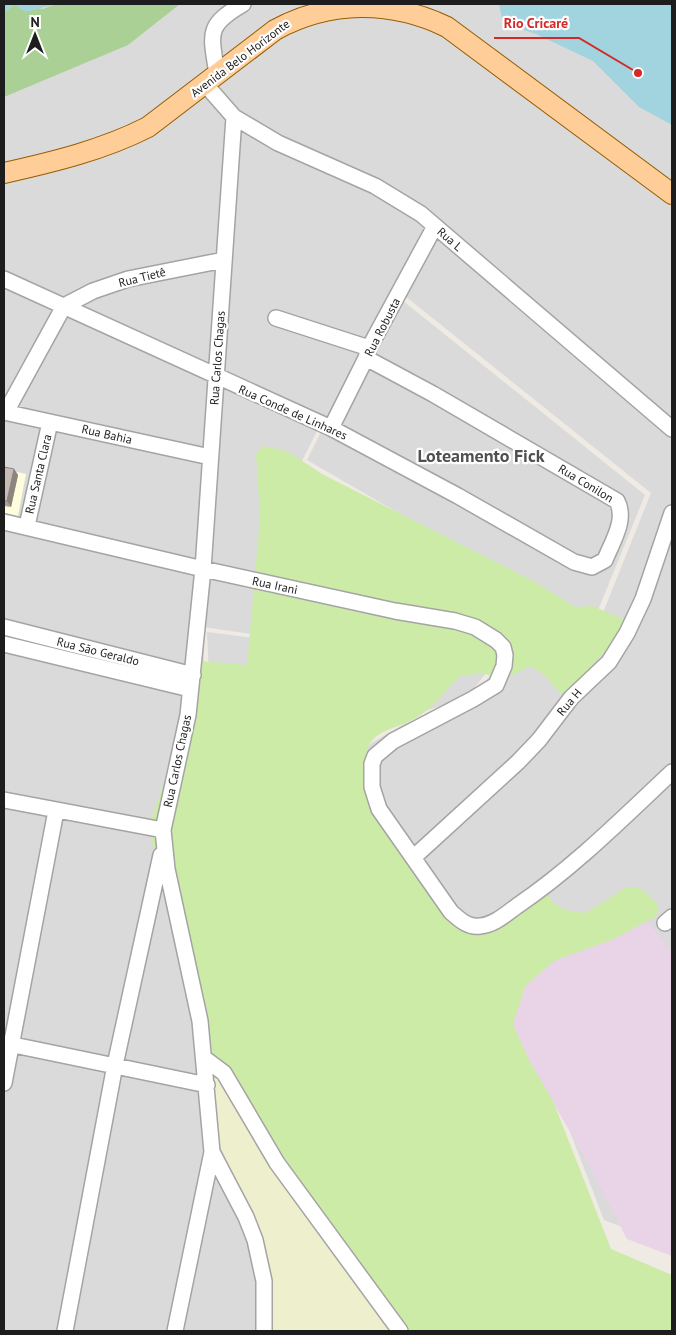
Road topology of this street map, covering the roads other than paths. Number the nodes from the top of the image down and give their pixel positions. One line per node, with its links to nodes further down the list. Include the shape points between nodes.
1 (243, 4): 2 (street, via 223,16 215,26)
2 (211, 79): 3 (street, Rua L); 4 (main road, Avenida Belo Horizonte, via 148,127 110,145); 5 (main road, Avenida Belo Horizonte, via 275,30 310,12 366,4 412,11 466,39)
3 (234, 117): 6 (street, Rua L, via 278,143 382,190); 7 (street, Rua Carlos Chagas)
4 (4, 173)
5 (672, 194)
6 (435, 226): 11 (street, Rua Robusta); 16 (street, Rua L)
7 (224, 260): 9 (street, Rua Tietê, via 128,279 93,291); 12 (street, Rua Carlos Chagas)
8 (4, 279): 9 (street, Rua Conde de Linhares)
9 (64, 306): 12 (street, Rua Conde de Linhares); 13 (street)
10 (276, 318): 11 (street, Rua Conilon)
11 (368, 353): 15 (street, Rua Robusta); 21 (street, Rua Conilon, via 617,502 621,519 605,560 592,567)
12 (215, 377): 15 (street, Rua Conde de Linhares); 17 (street, Rua Carlos Chagas)
13 (5, 412): 14 (street, Rua Bahia)
14 (50, 422): 17 (street, Rua Bahia); 20 (street, Rua Santa Clara)
15 (331, 428): 21 (street, Rua Conde de Linhares)
16 (672, 429)
17 (210, 457): 22 (street, Rua Carlos Chagas)
18 (672, 513): 30 (street, Rua H, via 643,599 609,662 570,698 518,762)
19 (4, 522): 20 (street, Rua Irani)
20 (27, 526): 22 (street, Rua Irani)
21 (574, 562)
22 (203, 569): 25 (street, Rua Carlos Chagas); 30 (street, Rua Irani, via 475,627 503,647 504,666 496,685 393,741 375,756 371,777 379,809)
23 (4, 627): 25 (street, Rua São Geraldo)
24 (4, 644): 25 (street, Rua São Geraldo)
25 (191, 682): 29 (street, Rua Carlos Chagas, via 184,739 169,794)
26 (672, 772): 30 (street, via 595,844 529,898 487,925 475,926 451,912)
27 (4, 800): 28 (street)
28 (56, 811): 29 (street); 31 (street)
29 (163, 837): 32 (street, Rua Carlos Chagas, via 200,1021); 33 (street)
30 (414, 857)
31 (8, 1044): 33 (street); 34 (street)
32 (204, 1058): 35 (street, Rua Carlos Chagas); 40 (street, via 224,1073 277,1163)
33 (116, 1065): 35 (street); 37 (street)
34 (4, 1082)
35 (207, 1084): 36 (street, Rua Carlos Chagas)
36 (212, 1152): 38 (street); 39 (street, Rua Carlos Chagas, via 255,1240 264,1281)
37 (65, 1331)
38 (175, 1331)
39 (264, 1331)
40 (400, 1331)

